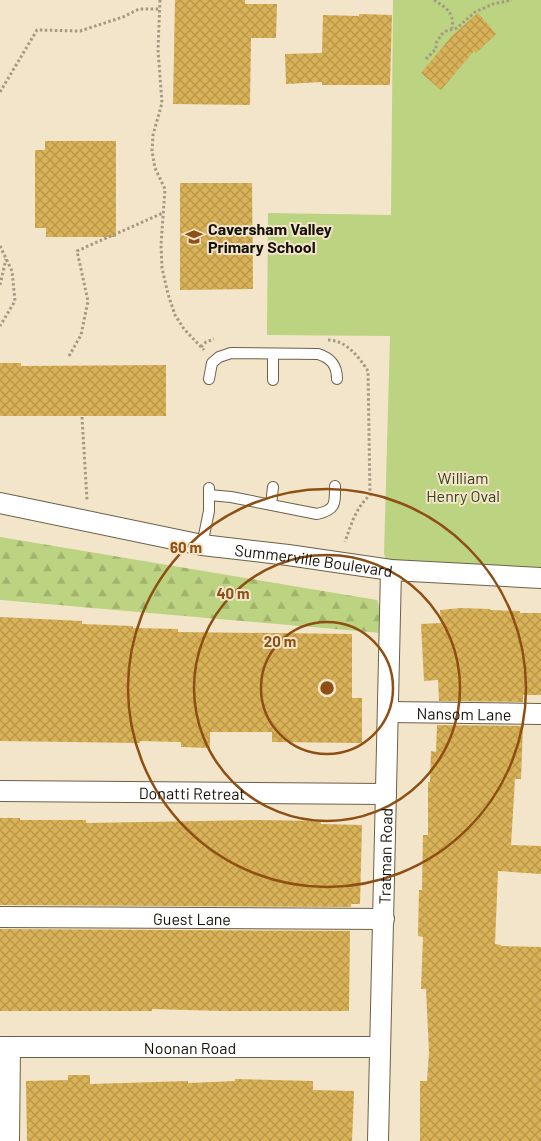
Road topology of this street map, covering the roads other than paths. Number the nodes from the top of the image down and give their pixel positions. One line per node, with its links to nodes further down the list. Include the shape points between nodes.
1 (273, 354): 2 (lane, via 231,353 219,357 212,363); 3 (lane, via 327,357 334,363); 4 (lane)
2 (209, 379)
3 (337, 379)
4 (273, 380)
5 (335, 486): 8 (lane, via 333,507 326,512 316,514)
6 (272, 487): 8 (lane)
7 (0, 503): 9 (street, Summerville Boulevard)
8 (271, 505): 9 (lane, via 209,491 209,512)
9 (202, 545): 10 (street, Summerville Boulevard)
10 (391, 570): 11 (street, Summerville Boulevard); 12 (street, Tratman Road)
11 (541, 578)
12 (388, 712): 13 (street, Nansom Lane); 15 (street, Tratman Road)
13 (541, 714)
14 (0, 791): 15 (street, Donatti Retreat)
15 (386, 794): 17 (street, Tratman Road)
16 (0, 917): 17 (street, Guest Lane)
17 (384, 919): 19 (street, Tratman Road)
18 (5, 1047): 19 (street, Noonan Road); 20 (street)
19 (380, 1047): 21 (street, Tratman Road)
20 (10, 1141)
21 (378, 1141)

